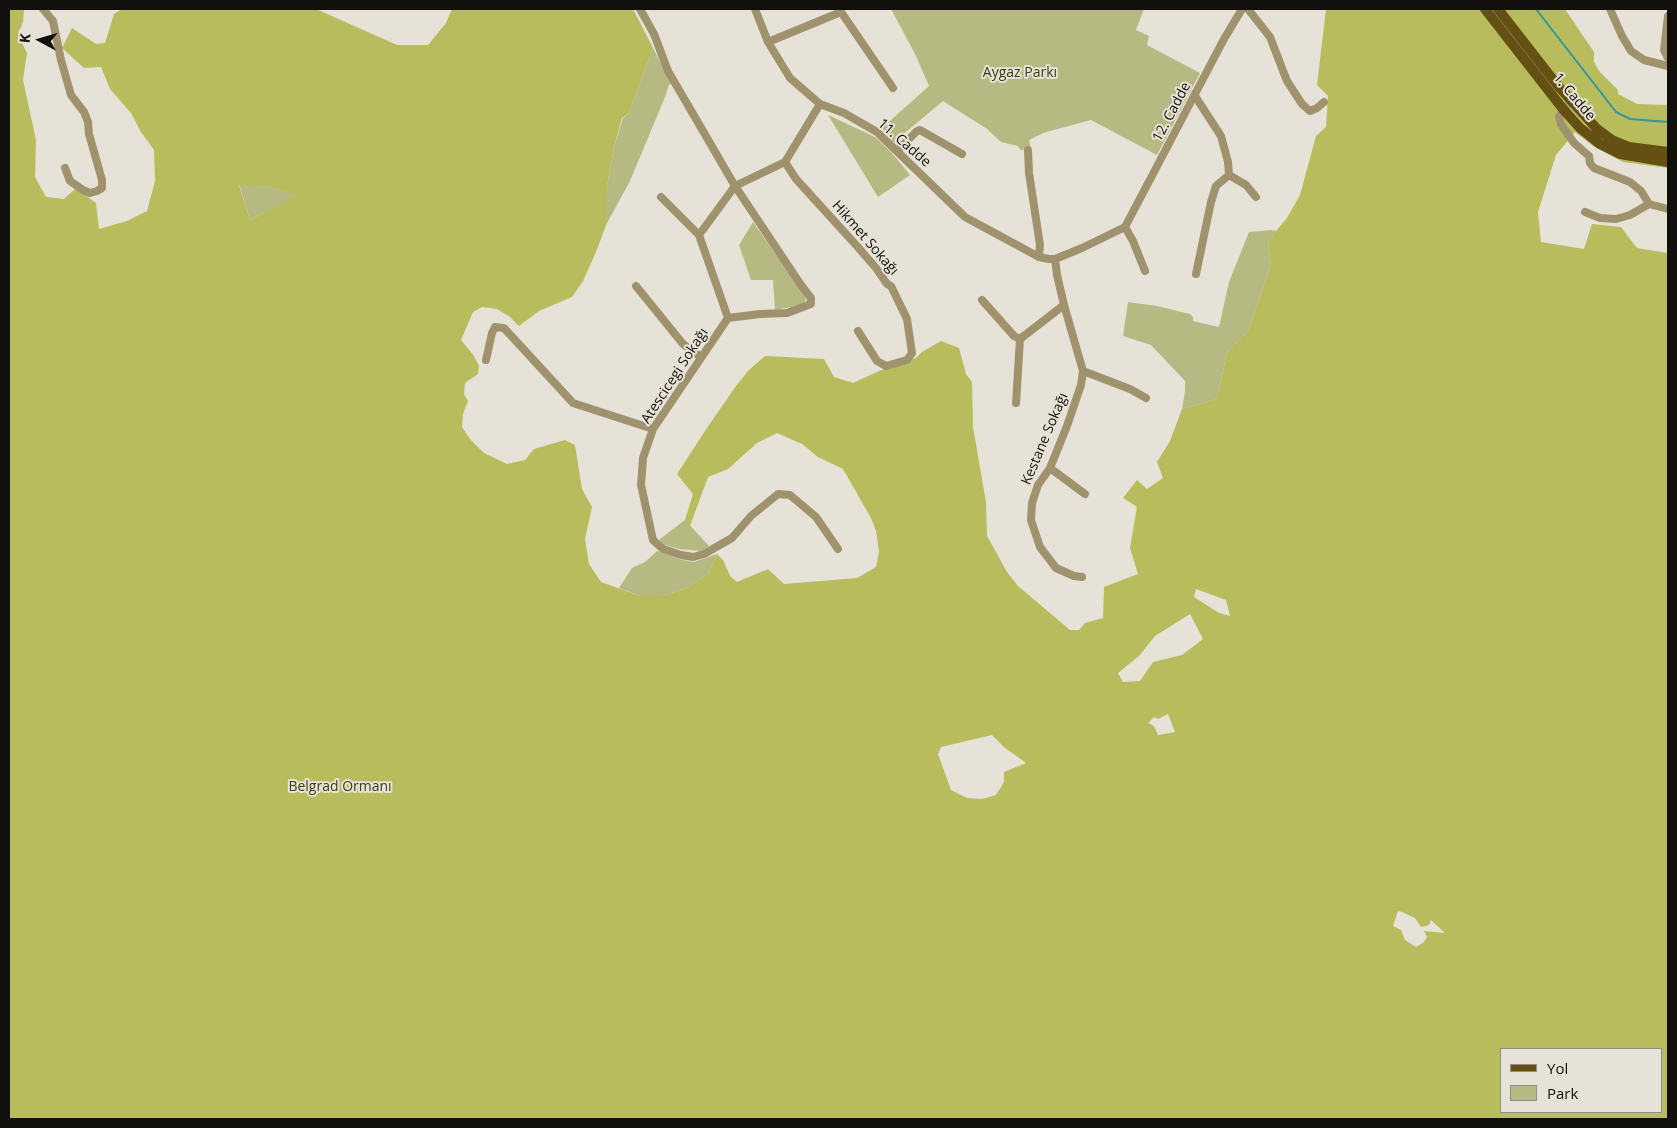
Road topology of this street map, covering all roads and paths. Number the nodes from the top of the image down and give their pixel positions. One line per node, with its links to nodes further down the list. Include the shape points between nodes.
1 (43, 9): 26 (street, via 53,21 71,95 88,122 102,188 90,193 83,190 70,181)
2 (640, 9): 28 (street, via 668,71)
3 (755, 9): 11 (street, 11. Cadde)
4 (1242, 9): 15 (street, 12. Cadde)
5 (1248, 9): 17 (street, via 1270,37 1288,81 1302,104 1310,111)
6 (1485, 9): 19 (main road, 1. Cadde)
7 (1498, 9): 16 (main road, 1. Cadde)
8 (1610, 9): 13 (street, via 1631,51 1644,60)
9 (840, 11): 11 (street); 14 (street)
10 (1668, 16): 12 (street, via 1664,50)
11 (768, 42): 18 (street, 11. Cadde, via 790,78)
12 (1668, 58)
13 (1668, 66)
14 (893, 88)
15 (1195, 96): 27 (street, via 1221,136); 34 (street, 12. Cadde)
16 (1571, 101): 19 (street); 22 (main road, 1. Cadde, via 1612,140 1629,147)
17 (1324, 102)
18 (820, 104): 21 (street, 11. Cadde, via 844,112 877,132); 24 (street)
19 (1563, 109): 25 (main road, 1. Cadde, via 1580,128 1613,151); 31 (street, via 1559,116 1561,124 1574,143 1589,156 1594,168 1630,182 1641,190)
20 (1028, 150): 36 (street)
21 (897, 151): 23 (street, via 920,130); 36 (street, 11. Cadde, via 965,217)
22 (1668, 152)
23 (962, 154)
24 (785, 162): 28 (street); 44 (street, Hikmet Sokağı, via 796,179 891,286 907,319 912,353 907,360 886,366 877,361)
25 (1668, 162)
26 (65, 168)
27 (1229, 176): 30 (street, via 1246,185); 39 (street, via 1216,186)
28 (735, 186): 35 (street); 43 (street, via 811,298 811,304 787,313)
29 (661, 197): 35 (street)
30 (1256, 197)
31 (1649, 204): 32 (street); 33 (street, via 1616,219 1600,218)
32 (1668, 209)
33 (1585, 212)
34 (1125, 228): 37 (street); 38 (street)
35 (699, 235): 43 (street)
36 (1039, 257): 37 (street)
37 (1055, 259): 42 (street, Kestane Sokağı)
38 (1145, 271)
39 (1196, 274)
40 (636, 286): 46 (street, via 683,344)
41 (982, 300): 45 (street)
42 (1064, 305): 45 (street); 48 (street, Kestane Sokağı)
43 (728, 318): 46 (street, Atescicegi Sokağı)
44 (858, 331)
45 (1020, 339): 50 (street)
46 (701, 357): 51 (street, Atescicegi Sokağı)
47 (486, 360): 51 (street, via 495,327 504,328 573,403)
48 (1083, 371): 49 (street); 52 (street, Kestane Sokağı, via 1070,418)
49 (1146, 398)
50 (1016, 403)
51 (653, 429): 54 (street, Atescicegi Sokağı, via 643,458 641,485 653,540 663,549 693,557 704,554 732,538 751,516 778,494 790,495 816,517)
52 (1050, 468): 53 (street); 55 (street, Kestane Sokağı, via 1038,485 1032,503 1031,520 1035,535 1056,568)
53 (1085, 494)
54 (838, 550)
55 (1082, 577)

